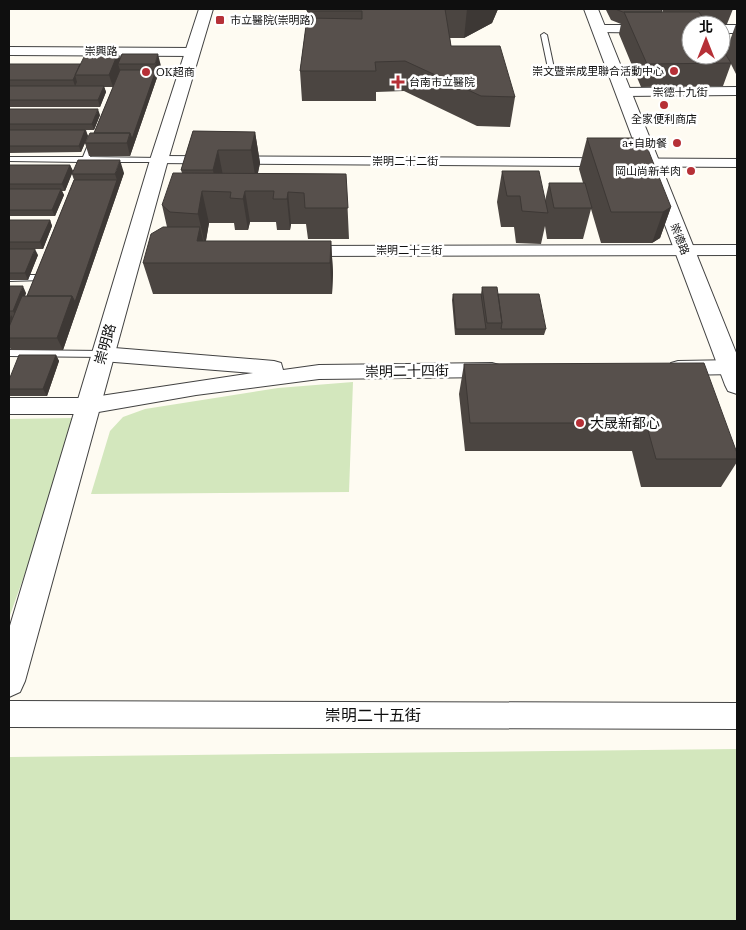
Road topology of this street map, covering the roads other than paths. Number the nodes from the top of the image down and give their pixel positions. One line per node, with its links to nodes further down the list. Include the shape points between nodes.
1 (206, 9): 7 (street, 崇明路)
2 (591, 9): 3 (street, 崇德路)
3 (599, 29): 4 (street); 10 (street, 崇德路)
4 (681, 29)
5 (544, 35): 8 (lane)
6 (9, 50): 7 (street, 崇興路)
7 (192, 52): 14 (street, 崇明路)
8 (552, 73)
9 (737, 91): 10 (street, 崇德十九街)
10 (623, 92): 15 (street, 崇德路)
11 (95, 135): 13 (lane)
12 (9, 159): 13 (lane)
13 (86, 160): 14 (lane); 17 (lane)
14 (159, 160): 15 (street, 崇明二十二街); 24 (street, 崇明路, via 142,251)
15 (651, 162): 16 (street, 崇明二十二街); 18 (street, 崇德路)
16 (737, 163)
17 (79, 176)
18 (685, 250): 19 (street, 崇明二十三街); 20 (street, 崇明二十三街); 28 (street, 崇德路)
19 (737, 250)
20 (286, 251)
21 (47, 261): 22 (lane, via 40,278)
22 (9, 278)
23 (9, 353): 24 (lane)
24 (102, 354): 27 (street); 30 (street, 崇明路)
25 (662, 368): 28 (street)
26 (515, 369): 27 (street, 崇明二十四街)
27 (319, 372): 30 (street, 崇明二十四街)
28 (735, 373)
29 (9, 406): 30 (street, 崇明二十四街)
30 (87, 406): 31 (street, 崇明路)
31 (9, 681)
32 (9, 714): 33 (street, 崇明二十五街)
33 (737, 716)

